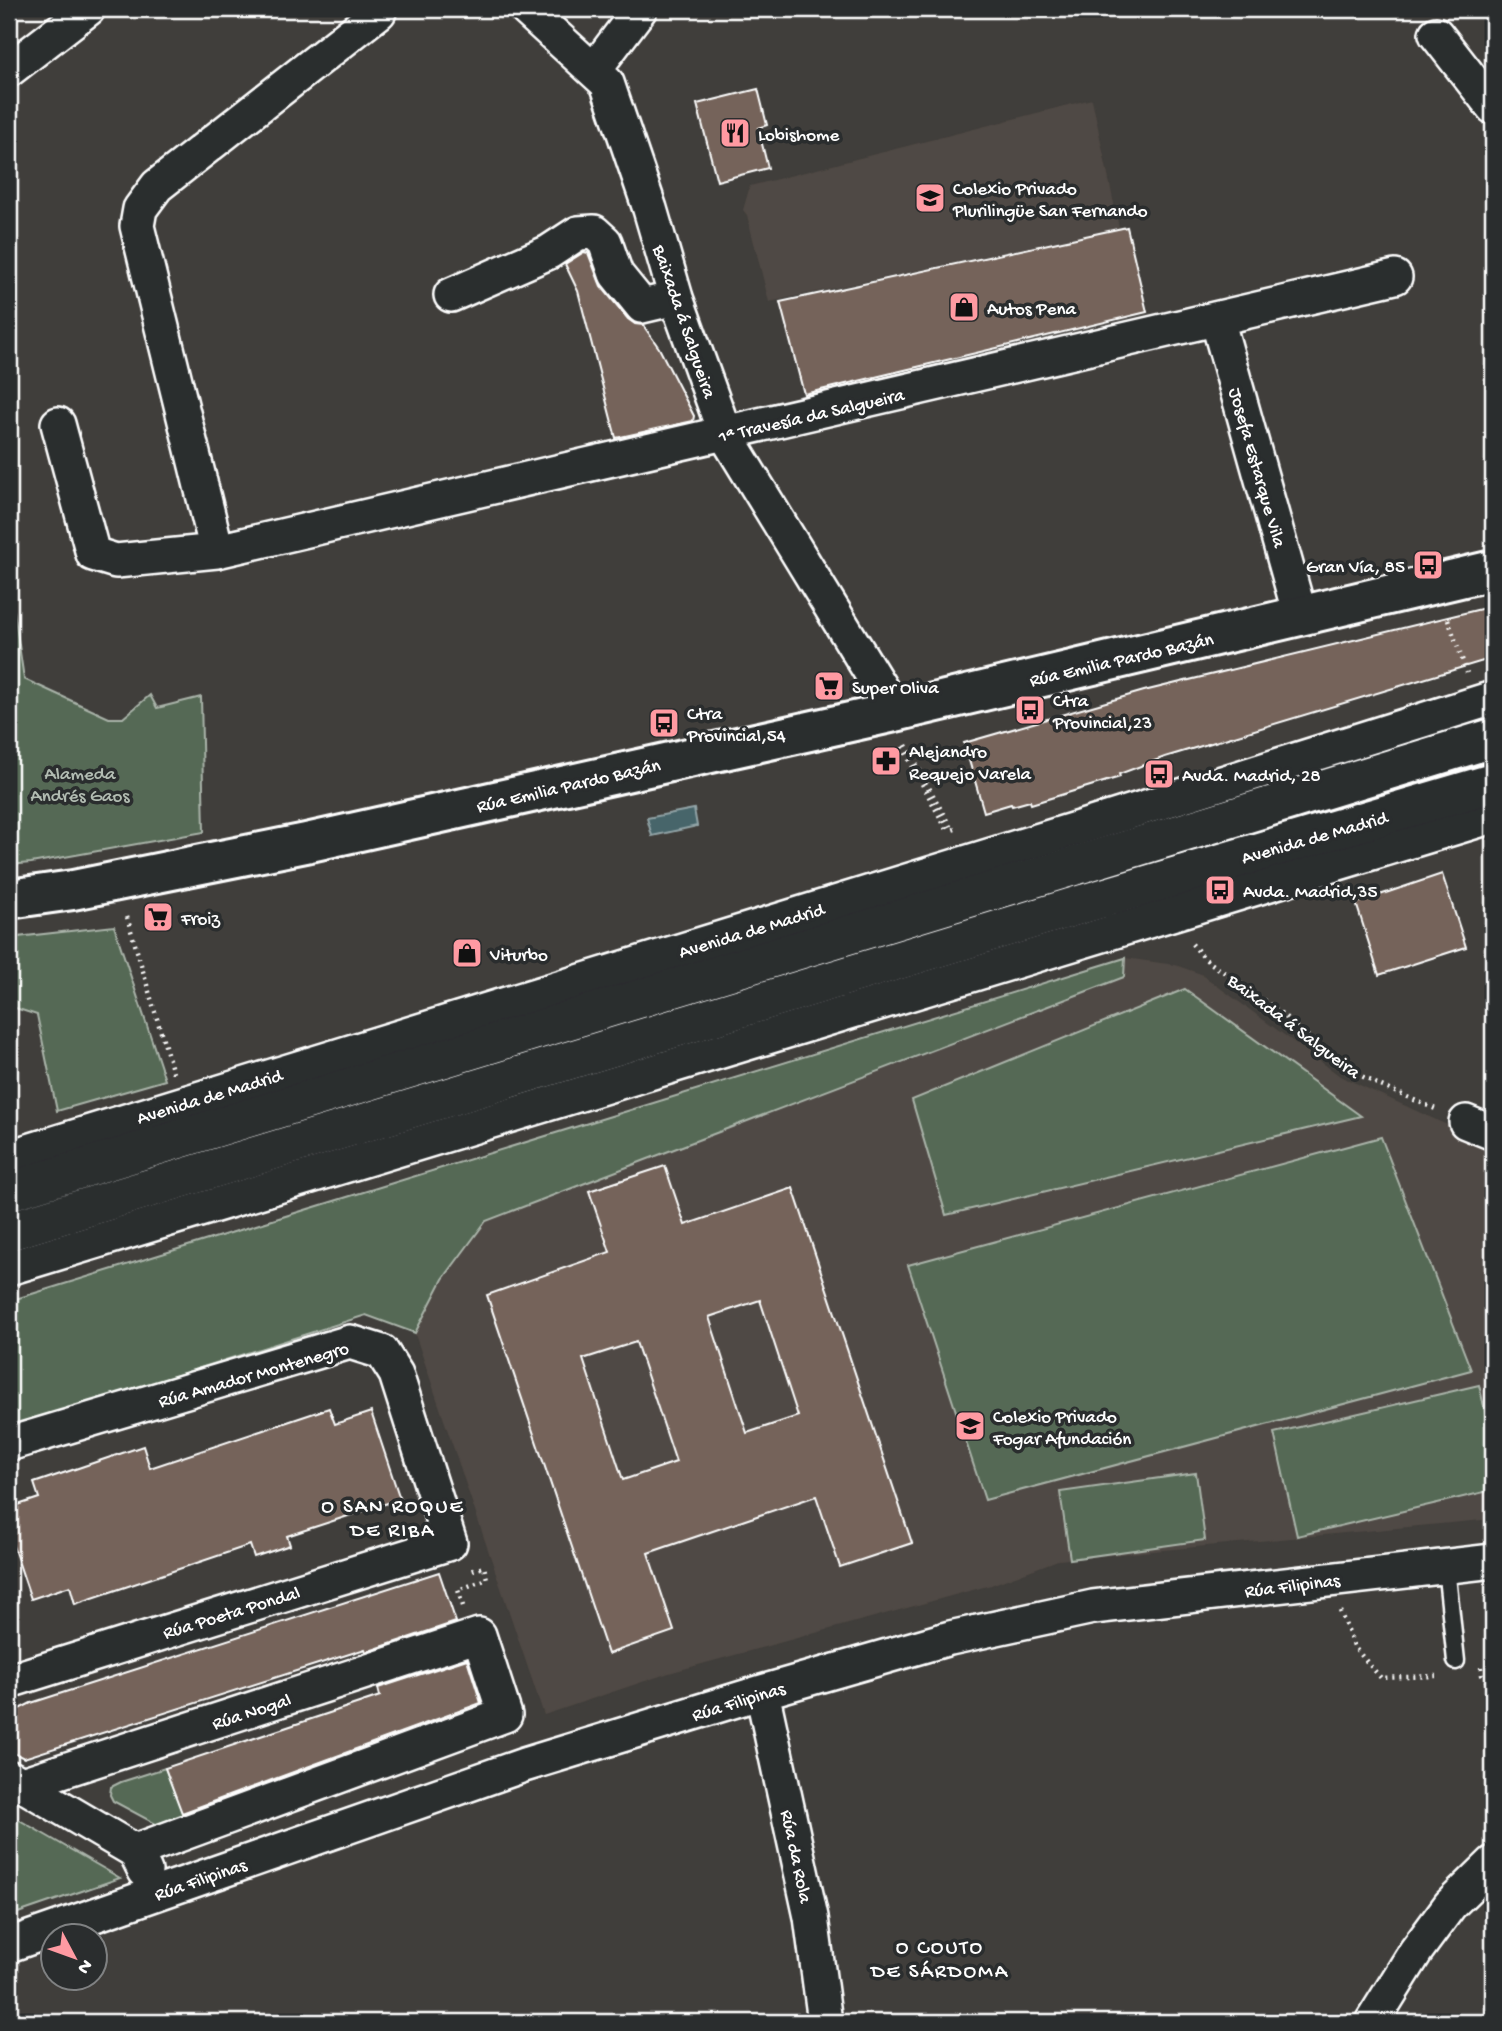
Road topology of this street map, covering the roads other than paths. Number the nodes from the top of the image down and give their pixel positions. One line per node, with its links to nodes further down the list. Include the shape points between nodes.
1 (88, 9): 6 (street)
2 (526, 9): 7 (street, Baixada á Salgueira)
3 (640, 9): 7 (street)
4 (379, 12): 15 (street, via 157,187 140,209 137,226)
5 (1436, 34): 8 (street)
6 (9, 70)
7 (594, 71): 11 (street, Baixada á Salgueira, via 607,83 614,100)
8 (1493, 107)
9 (1395, 277): 12 (street, 1ª Travesía da Salgueira)
10 (451, 295): 11 (street, via 549,252 579,233 594,232 605,242 616,274 642,306)
11 (676, 298): 14 (street, Baixada á Salgueira)
12 (1217, 319): 14 (street, 1ª Travesía da Salgueira); 17 (street, Josefa Estarque Vila)
13 (58, 424): 15 (street, 1ª Travesía da Salgueira, via 93,554 116,561)
14 (725, 434): 15 (street, 1ª Travesía da Salgueira); 19 (street, Baixada á Salgueira)
15 (222, 550)
16 (1493, 570): 17 (main road, Rúa Emilia Pardo Bazán)
17 (1300, 615): 19 (main road, Rúa Emilia Pardo Bazán)
18 (1482, 691): 24 (street, Avenida de Madrid, via 1066,832)
19 (900, 732): 23 (main road, Rúa Emilia Pardo Bazán)
20 (1493, 738): 25 (main road, Avenida de Madrid)
21 (1493, 783): 26 (main road, Avenida de Madrid)
22 (1493, 816): 27 (street)
23 (9, 899)
24 (9, 1157)
25 (9, 1191)
26 (9, 1231)
27 (9, 1268)
28 (9, 1444): 29 (street, Rúa Amador Montenegro, via 350,1342 382,1352 396,1374)
29 (450, 1543): 33 (street, Rúa Poeta Pondal)
30 (1493, 1561): 31 (street, Rúa Filipinas)
31 (1446, 1567): 32 (lane); 34 (street, Rúa Filipinas, via 1093,1607 950,1638)
32 (1456, 1661)
33 (10, 1676)
34 (762, 1692): 38 (street, Rúa Filipinas, via 524,1765); 40 (street, Rúa da Rola, via 811,1917)
35 (15, 1780): 36 (street); 36 (street, Rúa Nogal, via 479,1635 505,1715)
36 (135, 1851): 38 (street)
37 (1493, 1863): 41 (street, via 1450,1905)
38 (153, 1894): 39 (street, Rúa Filipinas)
39 (9, 1945)
40 (825, 2022)
41 (1373, 2022)

